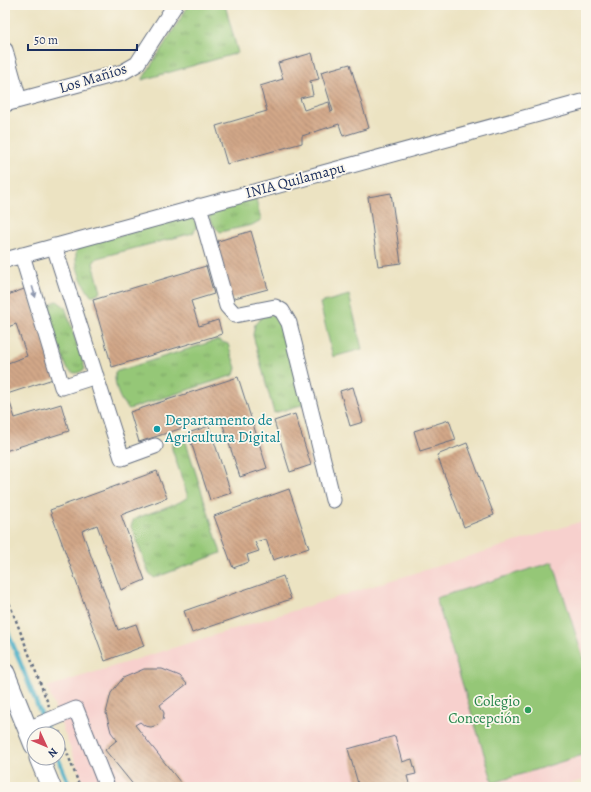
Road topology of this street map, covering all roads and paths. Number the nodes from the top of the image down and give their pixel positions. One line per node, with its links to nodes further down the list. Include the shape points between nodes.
1 (175, 5): 3 (street, Los Mañíos, via 136,64 123,72)
2 (5, 50): 3 (street)
3 (20, 100): 5 (street, Los Mañíos)
4 (586, 101): 6 (street, INIA Quilamapu)
5 (5, 104)
6 (199, 206): 7 (street, INIA Quilamapu); 12 (street, via 227,306 235,316 275,307 282,311 289,323)
7 (54, 246): 8 (street, INIA Quilamapu); 10 (street)
8 (22, 255): 9 (street, INIA Quilamapu); 10 (street, one-way to 10, via 62,387)
9 (5, 260)
10 (96, 376): 11 (street, via 122,458)
11 (155, 446)
12 (332, 500)
13 (5, 592): 15 (path)
14 (5, 673): 16 (main road)
15 (39, 726)
16 (39, 726)
17 (44, 726): 22 (street, via 76,709)
18 (42, 766): 20 (main road)
19 (66, 766): 21 (path)
20 (51, 787)
21 (80, 787)
22 (106, 787)

